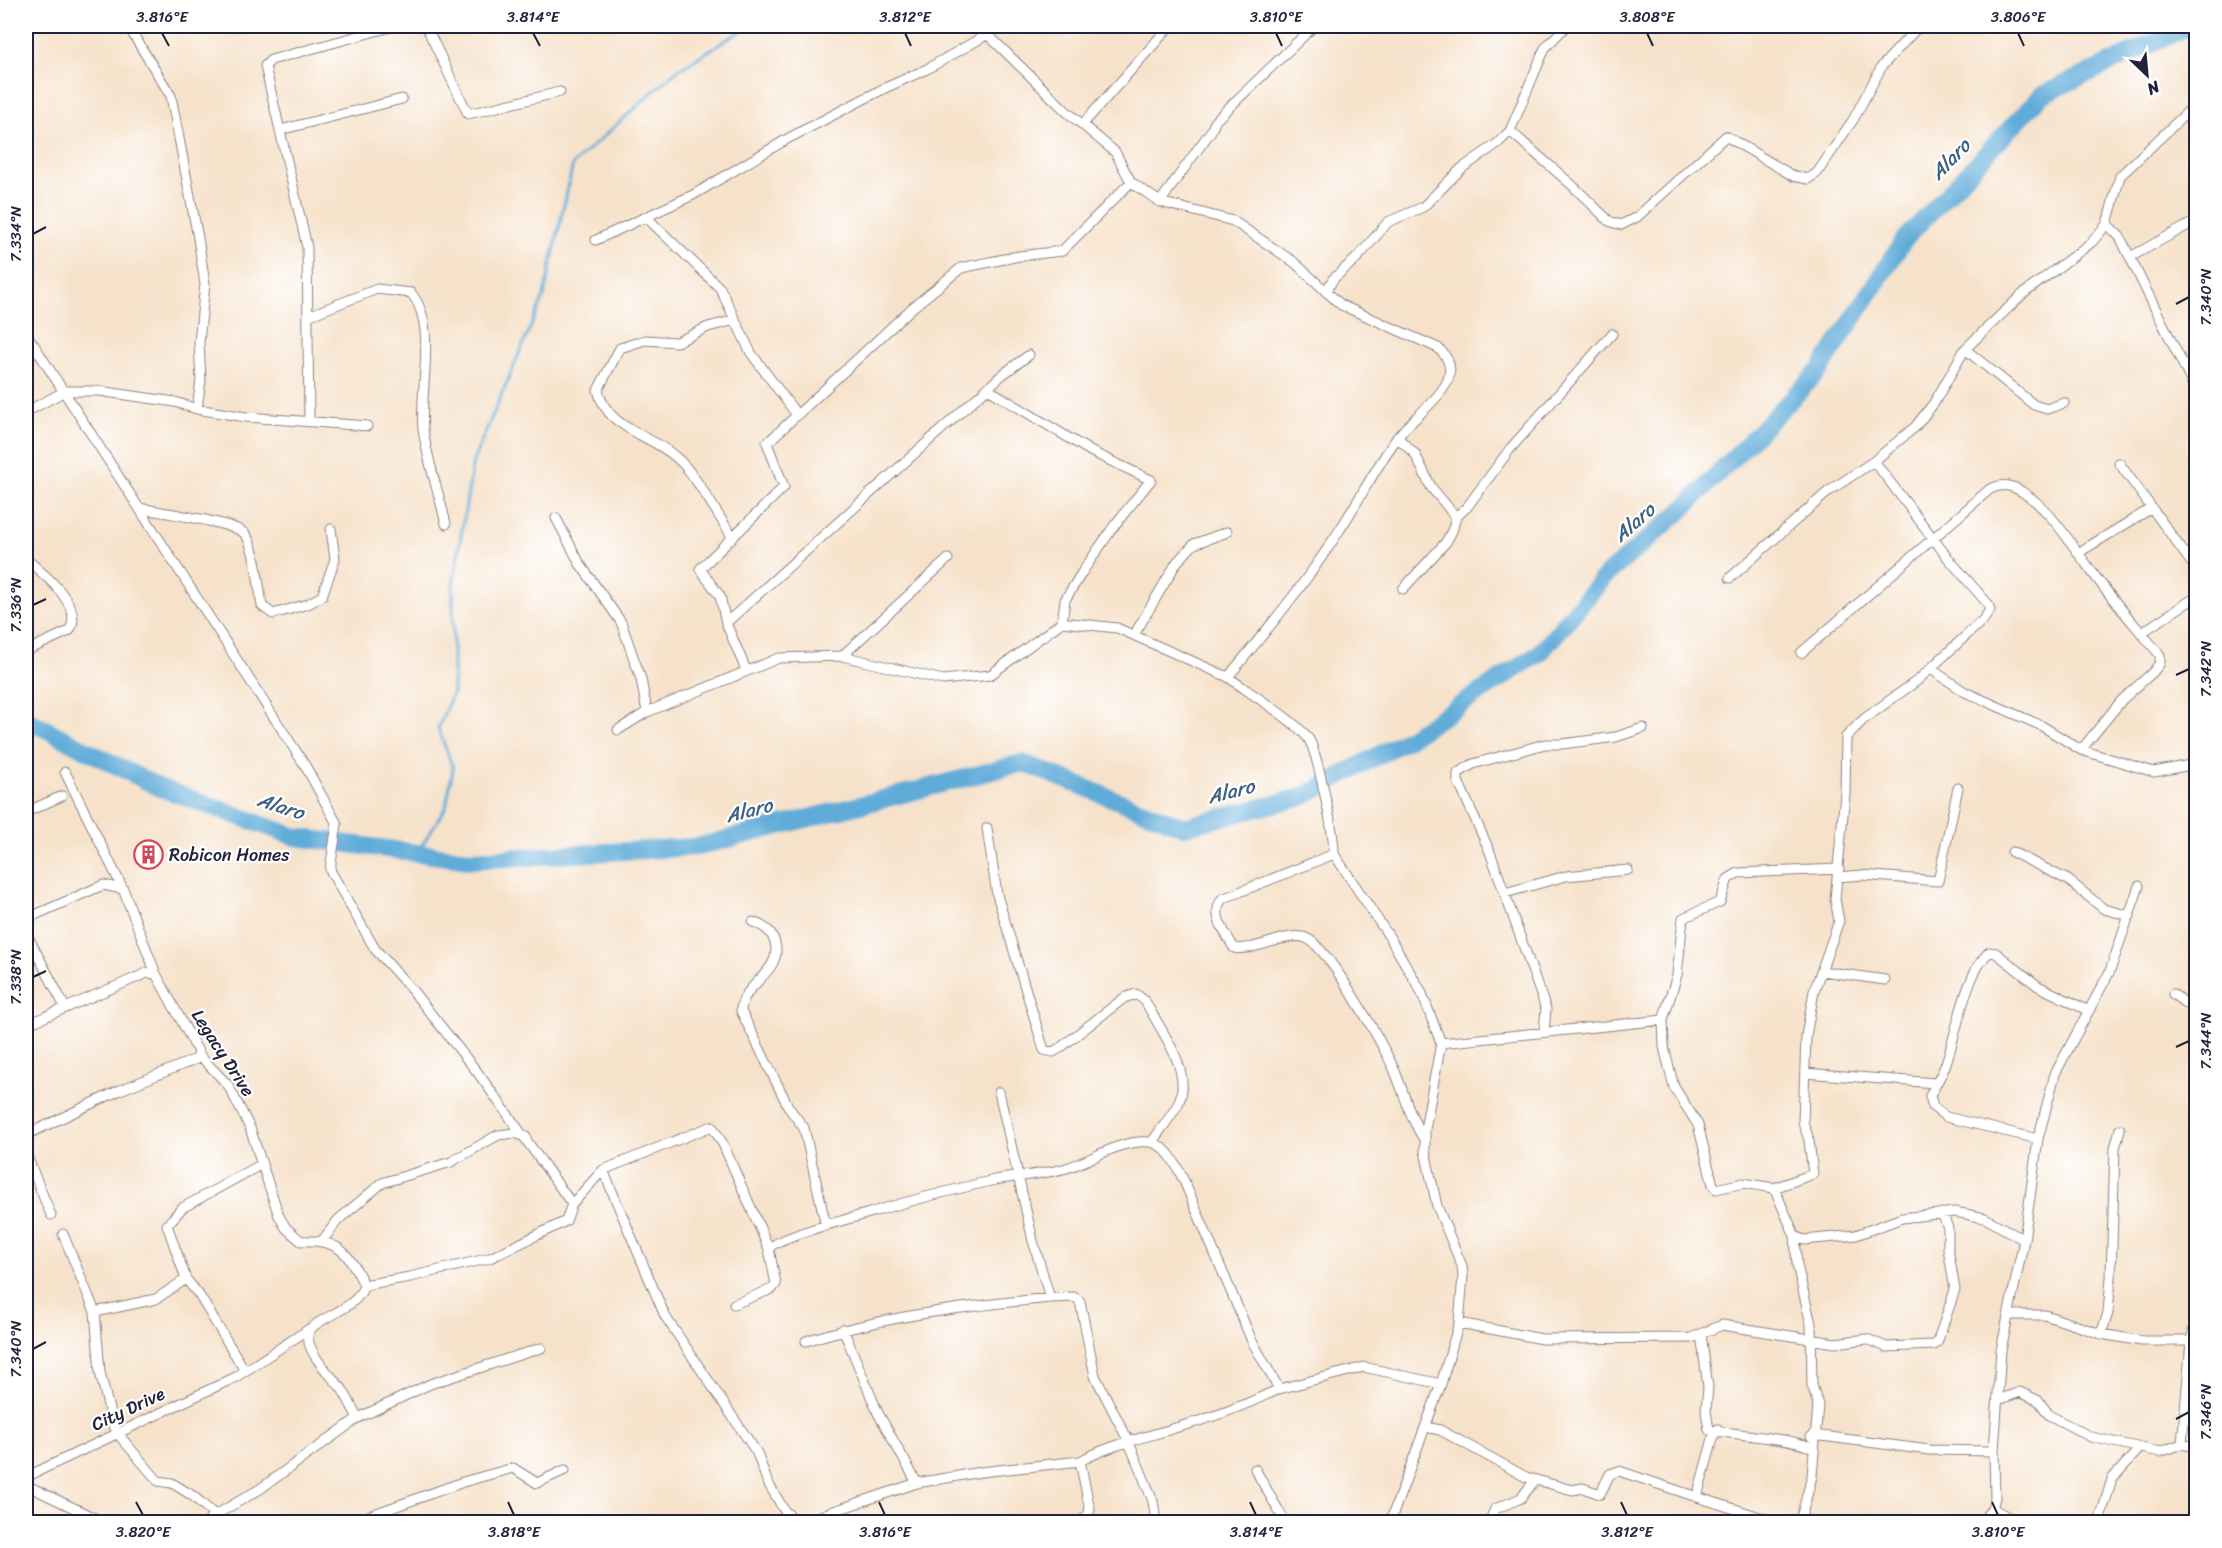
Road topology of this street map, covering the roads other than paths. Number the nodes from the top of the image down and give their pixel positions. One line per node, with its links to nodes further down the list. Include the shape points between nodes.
1 (128, 26): 34 (street, via 171,96 198,238 205,284)
2 (394, 26): 14 (street, via 271,60 265,66)
3 (426, 26): 10 (street, via 468,114)
4 (979, 26): 9 (street)
5 (1170, 26): 13 (street)
6 (1314, 26): 17 (street, via 1216,120)
7 (1566, 26): 15 (street, via 1545,48)
8 (1919, 26): 15 (street, via 1882,66 1853,120 1817,173 1808,179 1793,176 1726,136 1637,217 1617,224 1604,217)
9 (988, 34): 13 (street); 18 (street)
10 (560, 92)
11 (402, 99): 14 (street)
12 (2196, 104): 20 (street, via 2120,176)
13 (1083, 124): 16 (street, via 1115,152)
14 (280, 130): 24 (street, via 307,247)
15 (1510, 131): 23 (street, via 1423,207 1388,222 1333,279)
16 (1131, 182): 17 (street); 36 (street, via 1062,251 961,268 912,308)
17 (1160, 202): 23 (street, via 1233,221 1294,262)
18 (646, 217): 21 (street); 25 (street, via 720,288)
19 (2196, 221): 22 (street)
20 (2107, 224): 22 (street, via 2120,237); 28 (street, via 2092,242 2023,294)
21 (596, 240)
22 (2130, 257): 32 (street)
23 (1326, 292): 39 (street, via 1341,305 1445,354 1449,377)
24 (308, 316): 37 (street); 46 (street, via 377,289 411,293 421,305 425,349 423,429)
25 (735, 320): 36 (street, via 751,353); 49 (street, via 708,327 677,342 645,340 620,348 598,390 602,405 617,421 679,459)
26 (26, 333): 31 (street)
27 (1611, 334): 44 (street, via 1544,407)
28 (1965, 350): 33 (street, via 2034,405 2047,409); 40 (street, via 1915,427)
29 (1029, 355): 30 (street)
30 (988, 389): 58 (street, via 1092,452 1151,480 1070,591); 59 (street)
31 (65, 391): 34 (street, via 130,394); 35 (street); 42 (street)
32 (2196, 391)
33 (2064, 403)
34 (196, 409): 37 (street)
35 (26, 412)
36 (797, 416): 49 (street, via 767,443 784,487)
37 (309, 422): 38 (street)
38 (367, 426)
39 (1397, 437): 44 (street, via 1415,454 1431,487); 67 (street, via 1304,582)
40 (1874, 461): 50 (street); 55 (street, via 1829,491)
41 (2119, 463): 43 (street)
42 (139, 508): 47 (street, via 229,526 244,533 262,606 273,614 322,596 335,559); 106 (street, via 306,767 336,824 330,870 375,949 412,990)
43 (2152, 508): 51 (street); 54 (street)
44 (1456, 517): 56 (street, via 1446,542)
45 (556, 518): 68 (street, via 580,564 621,622 641,679)
46 (446, 524)
47 (331, 529)
48 (1227, 532): 61 (street, via 1194,544 1177,562)
49 (732, 536): 59 (street, via 700,569 720,596)
50 (1935, 539): 51 (street, via 1990,489 2001,484 2025,493 2044,510); 63 (street); 65 (street, via 1990,610)
51 (2078, 553): 60 (street)
52 (26, 559): 62 (street, via 67,600 74,620 69,631)
53 (948, 559): 64 (street)
54 (2196, 569)
55 (1730, 578)
56 (1403, 590)
57 (2196, 597): 60 (street)
58 (1062, 622): 61 (street, via 1117,628); 64 (street, via 990,675 943,680)
59 (726, 623): 66 (street)
60 (2141, 633): 71 (street, via 2160,655 2160,663 2122,700)
61 (1134, 635): 67 (street)
62 (26, 651)
63 (1801, 653)
64 (842, 656): 66 (street, via 779,658)
65 (1931, 669): 71 (street, via 1947,682 2042,726); 81 (street, via 1849,732)
66 (746, 670): 68 (street)
67 (1228, 677): 79 (street, via 1306,736 1326,801)
68 (647, 712): 70 (street)
69 (1643, 728): 84 (street, via 1616,737 1545,744 1473,764 1458,773)
70 (618, 730)
71 (2081, 750): 72 (street, via 2154,772)
72 (2196, 764)
73 (65, 772): 83 (street, Legacy Drive)
74 (1958, 788): 81 (street, via 1938,881)
75 (62, 796): 76 (street)
76 (26, 812)
77 (987, 828): 109 (street, via 997,896 1044,1050 1053,1052 1060,1048 1124,998 1136,994 1145,1001 1179,1066 1182,1080 1178,1104)
78 (2012, 852): 85 (street, via 2068,880 2104,909)
79 (1334, 854): 99 (street, via 1390,938 1420,991); 107 (street, via 1222,899 1216,914 1234,948 1245,950 1300,937 1317,944 1393,1067)
80 (1628, 870): 84 (street, via 1566,876)
81 (1839, 873): 89 (street, via 1835,899 1839,921); 96 (street, via 1738,873 1728,879 1720,902 1683,918 1677,975)
82 (2139, 886): 85 (street)
83 (123, 889): 86 (street, via 103,885); 90 (street, Legacy Drive)
84 (1505, 893): 98 (street, via 1546,1009)
85 (2130, 916): 95 (street, via 2110,971)
86 (26, 920)
87 (753, 922): 118 (street, via 773,936 777,954 744,998 741,1011 789,1108 804,1128)
88 (26, 933): 93 (street)
89 (1822, 970): 91 (street); 101 (street, via 1810,1011)
90 (156, 974): 93 (street, via 147,973); 100 (street, Legacy Drive)
91 (1885, 980)
92 (2173, 994): 94 (street)
93 (65, 1007): 97 (street)
94 (2196, 1007)
95 (2089, 1011): 102 (street, via 2045,990 1996,953 1989,952 1972,981 1944,1069); 108 (street, via 2055,1074)
96 (1663, 1020): 98 (street); 114 (street, via 1664,1047 1674,1087 1698,1125 1716,1189 1743,1183)
97 (26, 1025)
98 (1544, 1032): 99 (street)
99 (1441, 1043): 107 (street)
100 (201, 1057): 105 (street); 111 (street, Legacy Drive, via 228,1085 250,1128)
101 (1805, 1073): 102 (street); 114 (street, via 1803,1122 1813,1174)
102 (1935, 1083): 108 (street, via 1930,1096 1933,1107 1946,1117)
103 (999, 1092): 113 (street)
104 (2120, 1129): 136 (street, via 2115,1148 2112,1277 2108,1313)
105 (26, 1135)
106 (526, 1137): 115 (street); 122 (street, via 514,1133 498,1135 451,1162 382,1184 338,1220)
107 (1424, 1139): 131 (street, via 1437,1206 1462,1266)
108 (2038, 1139): 121 (street)
109 (1152, 1142): 113 (street, via 1122,1146 1062,1169); 143 (street, via 1170,1157 1185,1181 1252,1341)
110 (26, 1154): 117 (street)
111 (262, 1164): 122 (street, Legacy Drive, via 286,1228 301,1241); 124 (street, via 182,1208 167,1225)
112 (603, 1170): 115 (street); 123 (street, via 712,1126); 170 (street, via 665,1316 757,1453 784,1510)
113 (1020, 1177): 118 (street, via 884,1208); 126 (street)
114 (1774, 1188): 120 (street)
115 (572, 1204): 125 (street, via 566,1221 490,1258)
116 (1942, 1213): 120 (street, via 1902,1218 1866,1233); 121 (street, via 1985,1218); 137 (street, via 1948,1228 1954,1290 1937,1343 1898,1347 1880,1346 1867,1339 1835,1343)
117 (51, 1215)
118 (826, 1226): 123 (street, via 774,1243)
119 (63, 1234): 128 (street)
120 (1800, 1238): 137 (street, via 1796,1248)
121 (2024, 1240): 129 (street)
122 (322, 1241): 125 (street, Legacy Drive, via 353,1261)
123 (769, 1249): 127 (street, via 776,1286)
124 (186, 1279): 128 (street, via 149,1302); 141 (street)
125 (364, 1285): 132 (street, City Drive, via 351,1304)
126 (1050, 1298): 133 (street, via 986,1304); 150 (street, via 1080,1301 1095,1376)
127 (734, 1304)
128 (95, 1312): 148 (street, via 100,1372)
129 (2009, 1315): 136 (street, via 2045,1315); 144 (street, via 2001,1350)
130 (2196, 1319): 134 (street)
131 (1459, 1323): 135 (street, via 1542,1339 1691,1338); 142 (street)
132 (309, 1329): 141 (street, City Drive); 145 (street, via 311,1348)
133 (843, 1329): 138 (street); 162 (street, via 870,1397)
134 (2196, 1331): 139 (street)
135 (1701, 1334): 137 (street, via 1722,1325); 147 (street, via 1709,1430)
136 (2100, 1334): 139 (street, via 2142,1341)
137 (1812, 1340): 149 (street, via 1812,1385 1818,1405)
138 (806, 1341)
139 (2191, 1341): 152 (street)
140 (541, 1348): 145 (street, via 430,1384)
141 (245, 1371): 148 (street, City Drive)
142 (1441, 1384): 143 (street, via 1364,1367); 146 (street)
143 (1278, 1389): 150 (street, via 1195,1422)
144 (1998, 1400): 154 (street, via 2020,1392 2039,1401 2049,1415 2082,1434); 156 (street)
145 (358, 1418): 166 (street, via 260,1489)
146 (1426, 1427): 161 (street, via 1440,1430); 175 (street)
147 (1718, 1430): 151 (street); 164 (street)
148 (118, 1434): 160 (street, City Drive); 166 (street, via 159,1481 186,1491)
149 (1814, 1435): 151 (street); 155 (street); 156 (street, via 1929,1450)
150 (1128, 1440): 157 (street); 173 (street, via 1153,1501)
151 (1805, 1442): 155 (street)
152 (2182, 1444): 153 (street); 154 (street, via 2160,1452)
153 (2196, 1447)
154 (2140, 1448): 181 (street, via 2112,1479)
155 (1814, 1449): 178 (street, via 1809,1493)
156 (1994, 1451): 165 (street, via 1997,1485)
157 (1080, 1461): 162 (street); 172 (street, via 1090,1510)
158 (1255, 1469): 174 (street)
159 (566, 1470): 169 (street, via 537,1483 513,1468 452,1485)
160 (26, 1475)
161 (1535, 1480): 164 (street, via 1600,1494 1610,1474 1619,1471); 176 (street, via 1521,1498 1494,1509)
162 (917, 1483): 171 (street)
163 (26, 1485): 167 (street)
164 (1697, 1497): 177 (street)
165 (1992, 1508): 179 (street); 180 (street)
166 (215, 1515): 168 (street)
167 (103, 1522)
168 (208, 1522)
169 (352, 1522)
170 (797, 1522)
171 (810, 1522)
172 (1079, 1522)
173 (1153, 1522)
174 (1285, 1522)
175 (1390, 1522)
176 (1488, 1522)
177 (1776, 1522)
178 (1800, 1522)
179 (1982, 1522)
180 (2018, 1522)
181 (2099, 1522)

